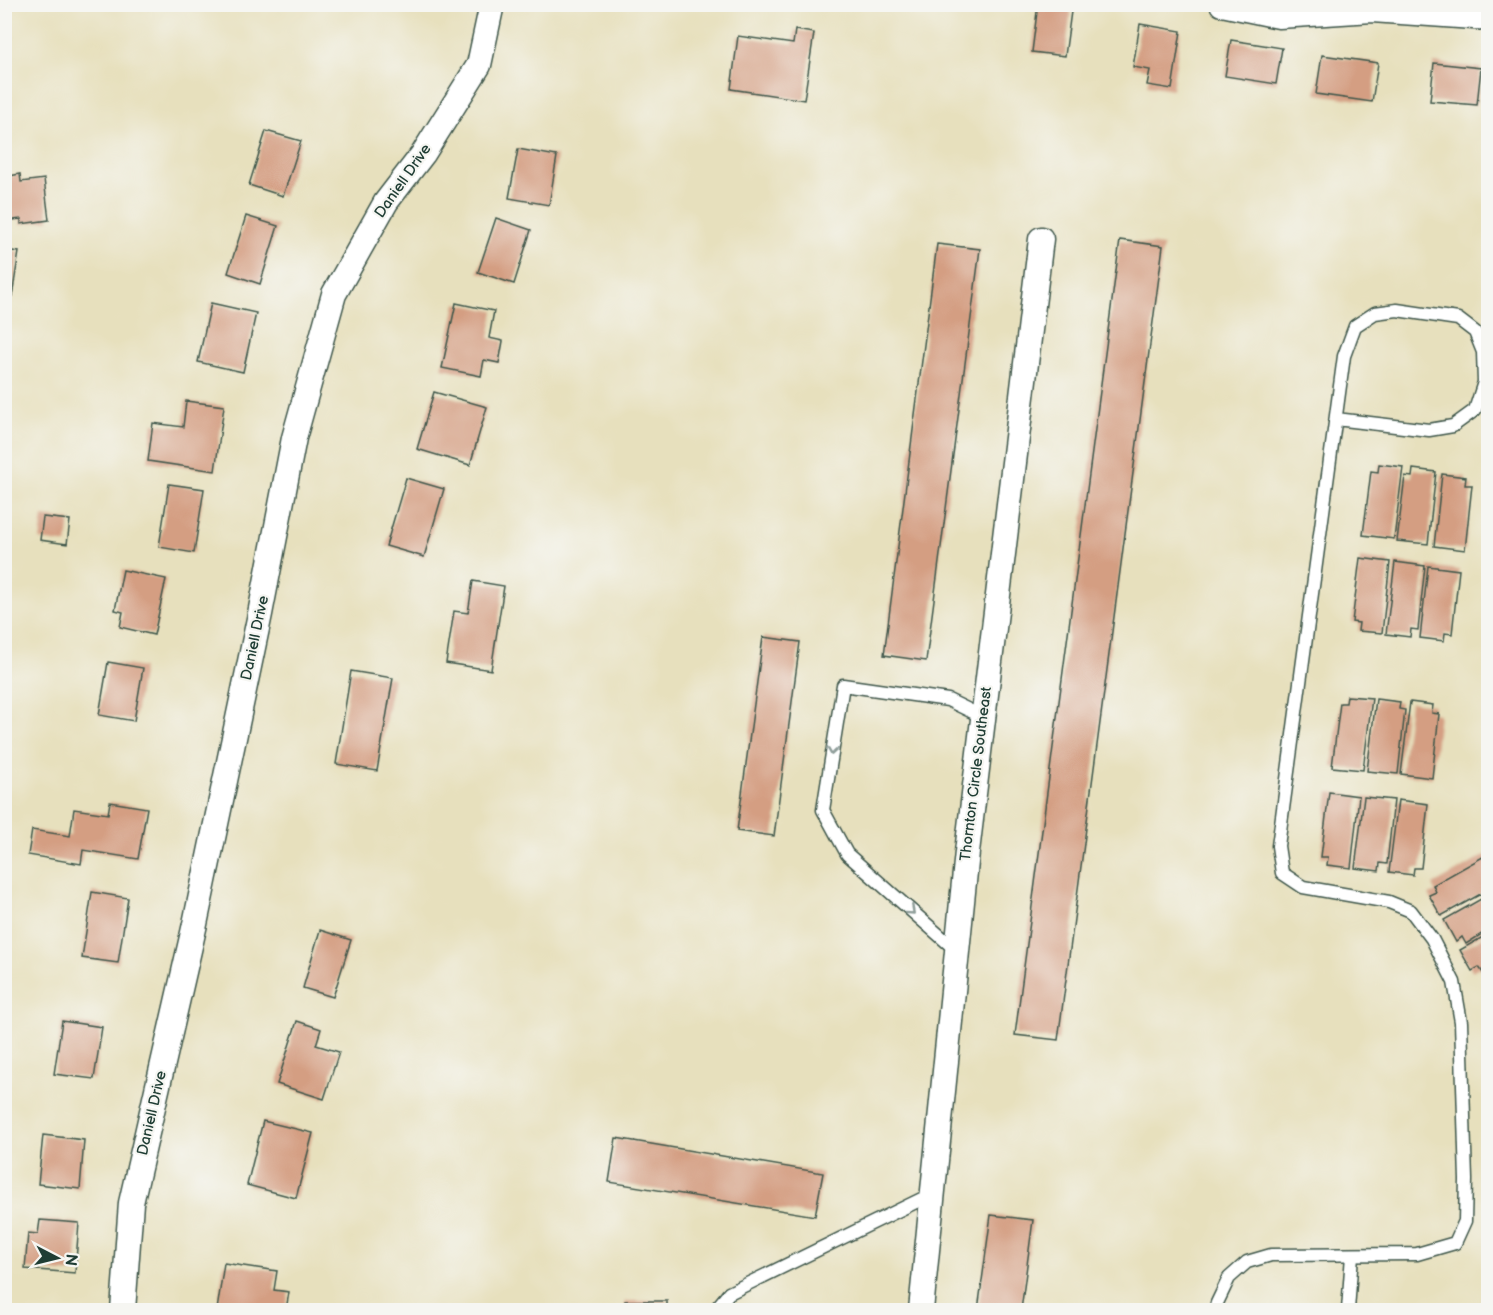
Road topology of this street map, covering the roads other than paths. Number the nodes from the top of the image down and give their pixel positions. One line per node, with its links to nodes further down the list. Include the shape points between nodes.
1 (492, 4): 11 (street, Daniell Drive, via 479,65 423,154 386,202 334,294 294,438 195,924 131,1203)
2 (1222, 4): 3 (street, via 1279,16)
3 (1373, 8): 4 (street)
4 (1488, 18)
5 (1041, 239): 7 (street, Thornton Circle Southeast)
6 (1336, 419): 6 (lane, via 1344,356 1355,327 1375,313 1397,310 1458,319 1475,332 1484,352 1484,382 1475,410 1454,426 1429,430); 10 (lane, via 1278,846 1282,873 1303,887 1389,902 1411,911 1432,939 1454,982 1461,1022 1466,1180 1465,1221 1455,1243 1417,1254)
7 (983, 717): 8 (street, Thornton Circle Southeast); 8 (lane, one-way to 8, via 948,700 843,686 823,810 847,854)
8 (957, 951): 9 (street, Thornton Circle Southeast)
9 (932, 1194): 12 (lane, via 729,1293); 13 (street, Thornton Circle Southeast)
10 (1352, 1255): 14 (lane, via 1271,1255 1247,1262 1229,1278); 15 (lane)
11 (123, 1311)
12 (715, 1311)
13 (921, 1311)
14 (1215, 1311)
15 (1348, 1311)

